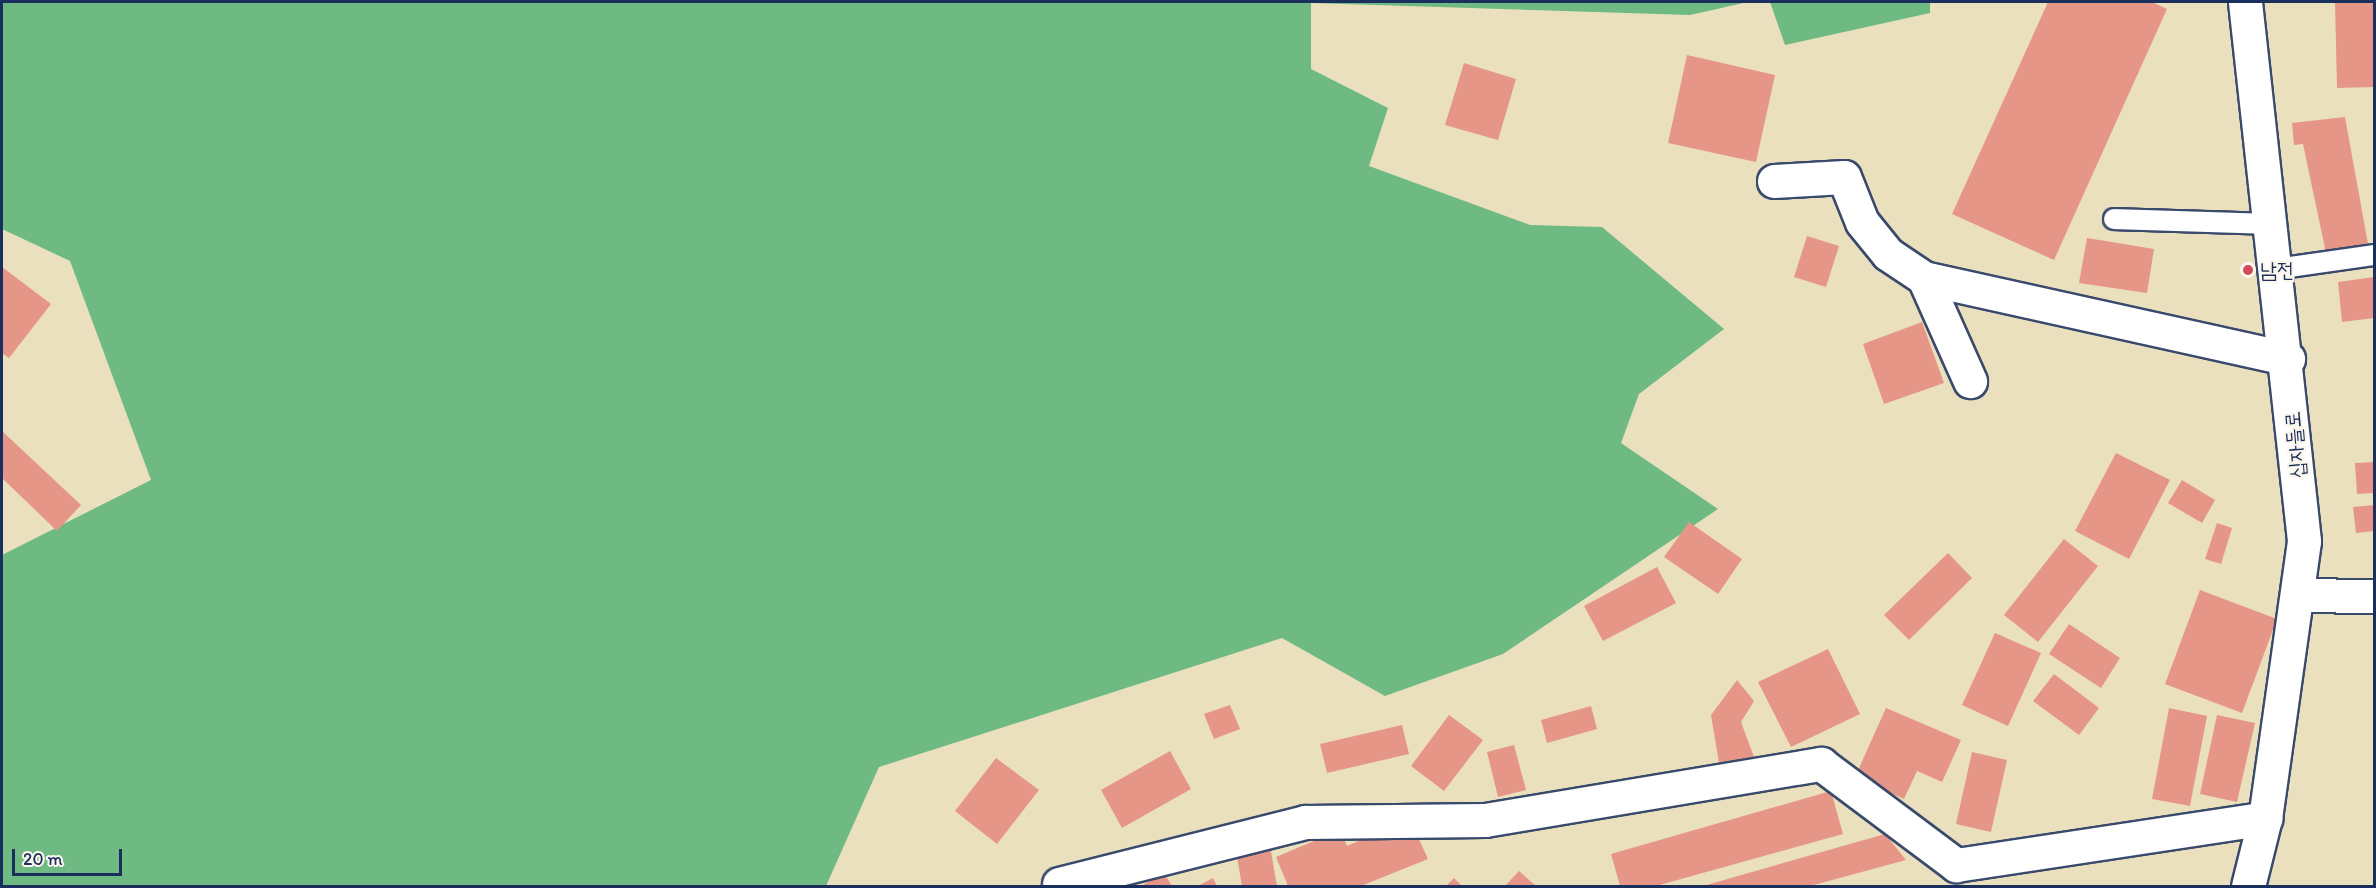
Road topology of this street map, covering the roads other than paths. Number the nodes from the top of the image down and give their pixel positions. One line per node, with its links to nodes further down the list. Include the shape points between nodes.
1 (2245, 2): 4 (street, 십자들로)
2 (1774, 181): 7 (street, via 1844,177 1862,222 1888,254)
3 (2114, 219): 4 (lane)
4 (2271, 224): 6 (street, 십자들로)
5 (2374, 255): 6 (lane)
6 (2276, 269): 8 (street, 십자들로)
7 (1924, 278): 8 (street); 9 (street)
8 (2288, 359): 10 (street, 십자들로, via 2304,541)
9 (1970, 381)
10 (2299, 595): 11 (street); 12 (street, 십자들로)
11 (2374, 596)
12 (2265, 818): 13 (street, via 1956,865 1821,764 1485,819 1305,822); 14 (street, 십자들로)
13 (1059, 884)
14 (2248, 886)

